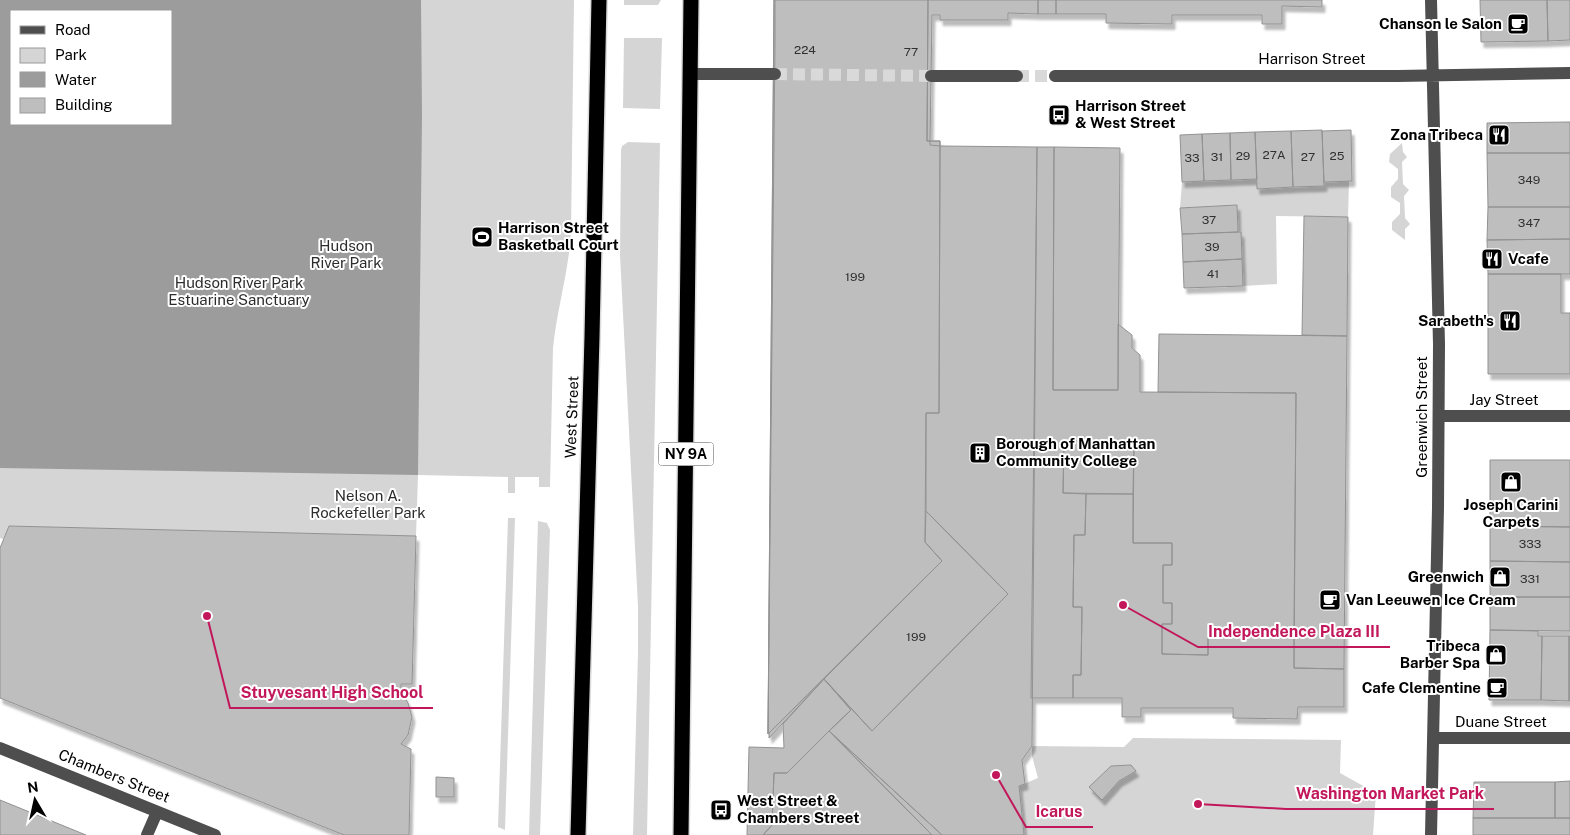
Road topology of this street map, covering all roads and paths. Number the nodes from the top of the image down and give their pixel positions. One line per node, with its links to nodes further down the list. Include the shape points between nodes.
1 (599, 0): 19 (highway, West Street)
2 (691, 0): 4 (highway, NY 9A)
3 (1432, 0): 10 (street, Greenwich Street)
4 (690, 74): 5 (street); 20 (highway, NY 9A)
5 (775, 74)
6 (1570, 74): 10 (street, Harrison Street)
7 (931, 76): 8 (street)
8 (1017, 76)
9 (1055, 76): 10 (street, Harrison Street)
10 (1433, 76): 11 (street, Greenwich Street)
11 (1439, 416): 12 (street, Jay Street); 13 (street, Greenwich Street)
12 (1570, 416)
13 (1433, 738): 14 (street, Duane Street); 21 (street, Greenwich Street)
14 (1570, 738)
15 (0, 748): 16 (street, Chambers Street)
16 (157, 812): 17 (street); 18 (street, Chambers Street)
17 (147, 835)
18 (215, 835)
19 (578, 835)
20 (681, 835)
21 (1430, 835)

